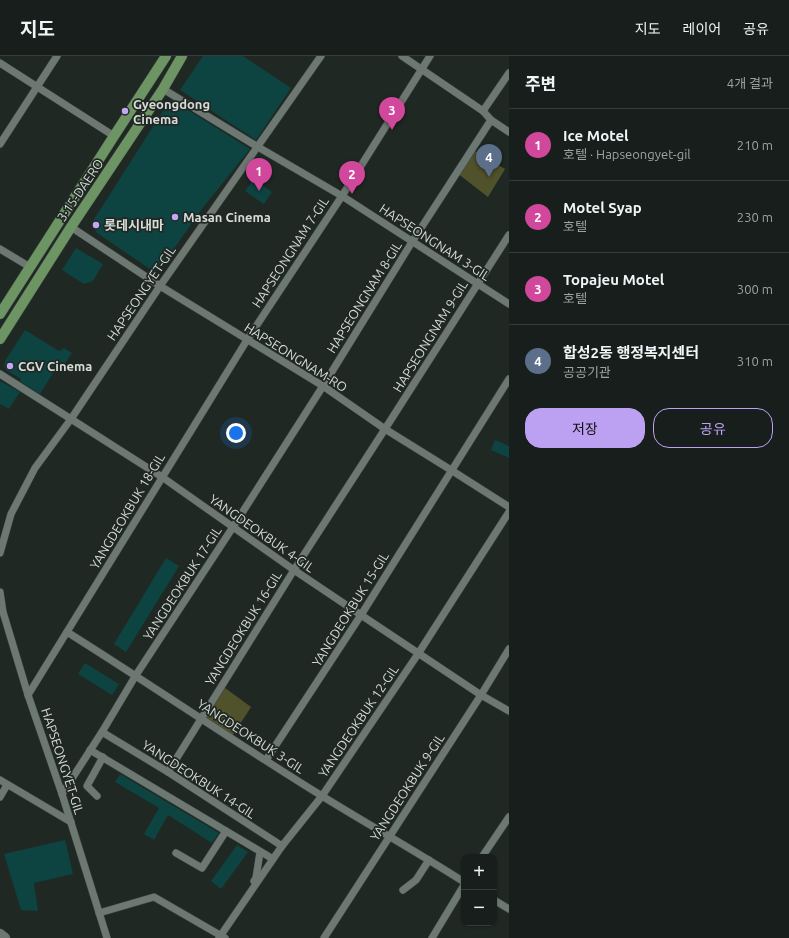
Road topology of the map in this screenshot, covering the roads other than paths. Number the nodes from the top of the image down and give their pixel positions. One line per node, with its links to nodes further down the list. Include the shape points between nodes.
1 (57, 56): 10 (street)
2 (166, 56): 15 (main road, 3·15-DAERO)
3 (182, 56): 11 (main road, 3·15-DAERO)
4 (322, 56): 17 (street, HAPSEONGYET-GIL)
5 (402, 56): 8 (street)
6 (430, 56): 8 (street, HAPSEONGNAM 7-GIL)
7 (0, 63): 10 (street)
8 (421, 69): 12 (street); 18 (street, HAPSEONGNAM 7-GIL)
9 (509, 73): 12 (street)
10 (38, 86): 15 (street); 16 (street)
11 (163, 89): 17 (street, HAPSEONGNAM 3-GIL); 19 (main road, 3·15-DAERO)
12 (483, 111): 13 (street)
13 (491, 120): 14 (street); 21 (street, HAPSEONGNAM 8-GIL)
14 (509, 132)
15 (114, 136): 23 (main road, 3·15-DAERO)
16 (0, 144)
17 (258, 147): 18 (street, HAPSEONGNAM 3-GIL); 25 (street, HAPSEONGYET-GIL)
18 (342, 196): 21 (street, HAPSEONGNAM 3-GIL); 29 (street, HAPSEONGNAM 7-GIL)
19 (71, 227): 25 (street, HAPSEONGNAM-RO); 28 (main road, 3·15-DAERO)
20 (509, 235): 24 (street, HAPSEONGNAM 9-GIL)
21 (412, 242): 24 (street, HAPSEONGNAM 3-GIL); 32 (street, HAPSEONGNAM 8-GIL)
22 (0, 249): 23 (street)
23 (30, 267): 27 (main road, 3·15-DAERO)
24 (478, 283): 26 (street, HAPSEONGNAM 3-GIL); 34 (street, HAPSEONGNAM 9-GIL)
25 (160, 286): 29 (street, HAPSEONGNAM-RO); 33 (street, HAPSEONGYET-GIL)
26 (509, 304)
27 (0, 314)
28 (0, 339)
29 (247, 340): 32 (street, HAPSEONGNAM-RO); 36 (street, YANGDEOKBUK 18-GIL)
30 (0, 374): 33 (street, YANGDEOKBUK 4-GIL)
31 (509, 379): 35 (street, YANGDEOKBUK 15-GIL)
32 (323, 386): 34 (street, HAPSEONGNAM-RO); 39 (street, YANGDEOKBUK 17-GIL)
33 (71, 419): 36 (street, YANGDEOKBUK 4-GIL); 40 (street, HAPSEONGYET-GIL, via 35,468 11,514)
34 (385, 429): 35 (street, HAPSEONGNAM-RO); 41 (street, YANGDEOKBUK 16-GIL)
35 (451, 470): 37 (street, HAPSEONGNAM-RO); 43 (street, YANGDEOKBUK 15-GIL)
36 (162, 478): 39 (street, YANGDEOKBUK 4-GIL); 44 (street, YANGDEOKBUK 18-GIL)
37 (509, 507)
38 (509, 512): 46 (street, YANGDEOKBUK 12-GIL)
39 (233, 527): 41 (street, YANGDEOKBUK 4-GIL); 47 (street, YANGDEOKBUK 17-GIL)
40 (0, 553)
41 (294, 570): 43 (street, YANGDEOKBUK 4-GIL); 51 (street, YANGDEOKBUK 16-GIL)
42 (0, 592): 48 (street, HAPSEONGYET-GIL, via 3,612)
43 (361, 615): 46 (street, YANGDEOKBUK 4-GIL); 55 (street, YANGDEOKBUK 15-GIL)
44 (67, 632): 47 (street, YANGDEOKBUK 3-GIL); 48 (street, YANGDEOKBUK 18-GIL)
45 (509, 649): 49 (street, YANGDEOKBUK 9-GIL)
46 (418, 654): 49 (street, YANGDEOKBUK 4-GIL); 61 (street, YANGDEOKBUK 12-GIL)
47 (136, 675): 51 (street, YANGDEOKBUK 3-GIL); 52 (street, YANGDEOKBUK 17-GIL)
48 (28, 695): 59 (street, HAPSEONGYET-GIL)
49 (481, 695): 50 (street, YANGDEOKBUK 4-GIL); 66 (street, YANGDEOKBUK 9-GIL)
50 (509, 711)
51 (201, 718): 55 (street, YANGDEOKBUK 3-GIL); 56 (street, YANGDEOKBUK 16-GIL)
52 (102, 732): 53 (street, YANGDEOKBUK 17-GIL); 56 (street, YANGDEOKBUK 14-GIL)
53 (90, 750): 54 (street); 59 (street, YANGDEOKBUK 17-GIL)
54 (103, 757): 60 (street, via 87,786); 65 (street)
55 (266, 760): 61 (street, YANGDEOKBUK 3-GIL)
56 (168, 772): 67 (street, YANGDEOKBUK 14-GIL)
57 (0, 780): 58 (street)
58 (7, 785): 62 (street); 64 (street)
59 (62, 794): 64 (street, HAPSEONGYET-GIL)
60 (97, 796)
61 (322, 796): 66 (street, YANGDEOKBUK 3-GIL); 67 (street, YANGDEOKBUK 12-GIL)
62 (0, 797)
63 (509, 818): 70 (street)
64 (71, 822): 79 (street, HAPSEONGYET-GIL)
65 (226, 831): 68 (street); 69 (street, via 202,868)
66 (390, 836): 72 (street, YANGDEOKBUK 3-GIL); 84 (street, YANGDEOKBUK 9-GIL)
67 (282, 846): 71 (street, YANGDEOKBUK 12-GIL)
68 (260, 852): 71 (street); 77 (street, via 256,878)
69 (176, 853)
70 (484, 854)
71 (273, 860): 81 (street, YANGDEOKBUK 12-GIL)
72 (429, 860): 73 (street, YANGDEOKBUK 3-GIL); 75 (street, via 416,880)
73 (461, 881)
74 (461, 888): 85 (street)
75 (403, 890)
76 (497, 902): 78 (street)
77 (237, 903)
78 (509, 909)
79 (99, 913): 81 (street, via 154,897); 83 (street, HAPSEONGYET-GIL)
80 (0, 934): 82 (main road)
81 (221, 937)
82 (5, 938)
83 (107, 938)
84 (324, 938)
85 (432, 938)

